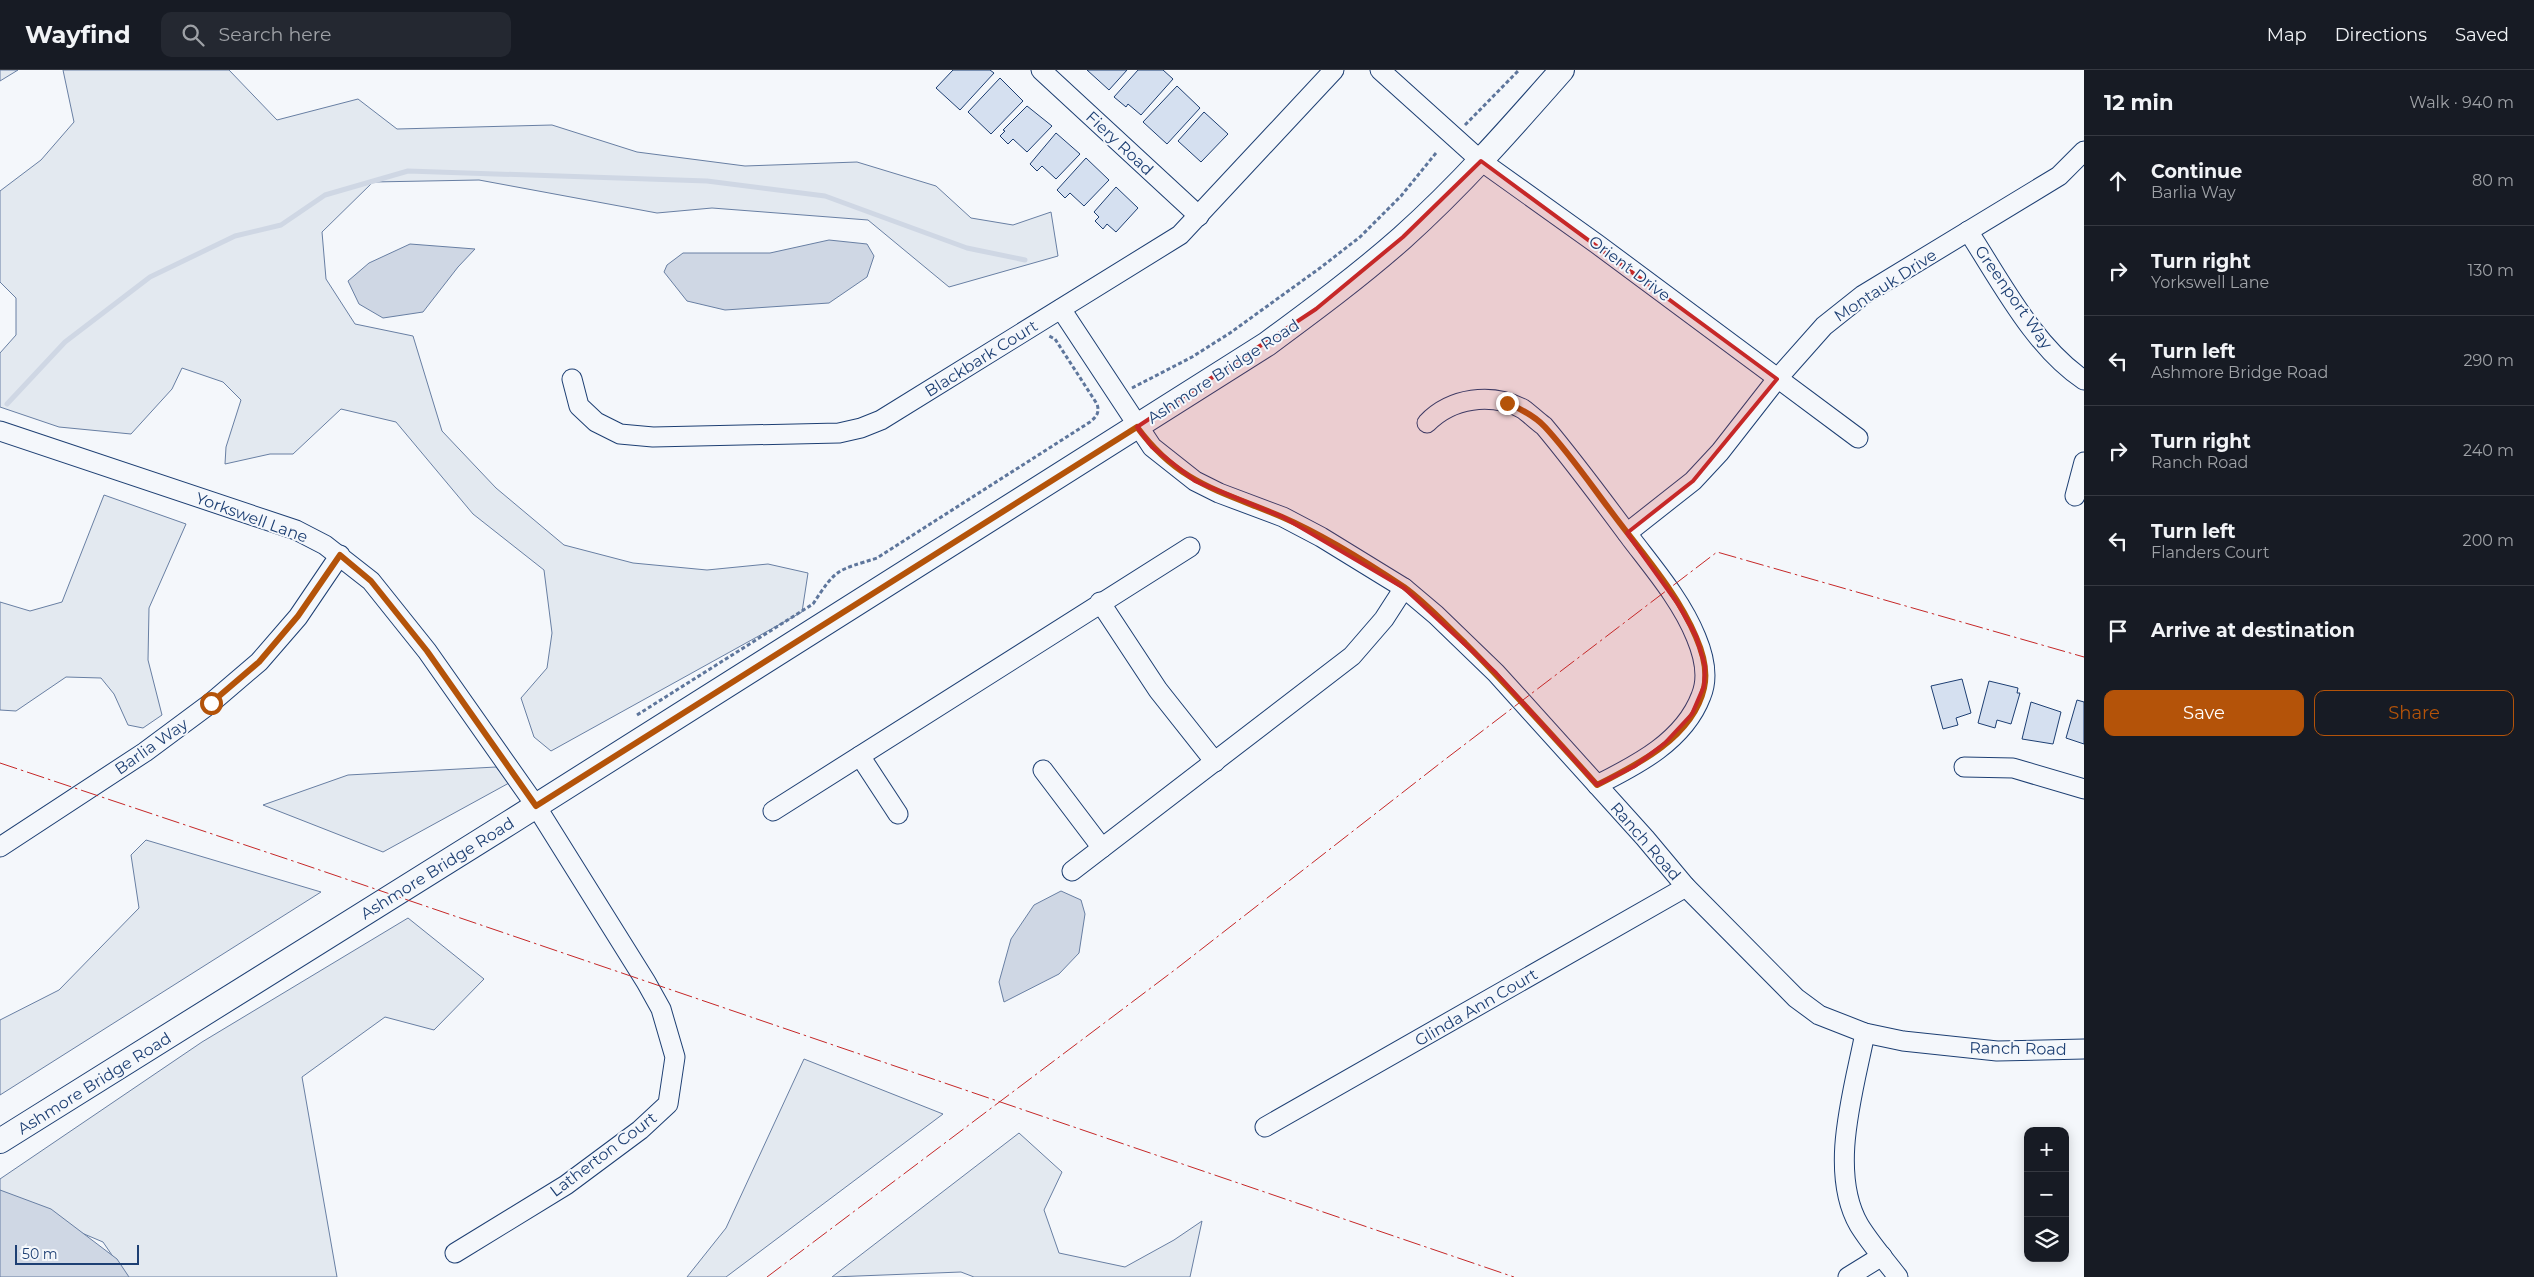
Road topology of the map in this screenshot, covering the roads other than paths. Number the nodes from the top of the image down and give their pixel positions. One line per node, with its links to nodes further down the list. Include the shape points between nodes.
1 (1041, 70): 7 (street, Fiery Road)
2 (1334, 70): 7 (street, Blackbark Court)
3 (1380, 70): 6 (street, Orient Drive)
4 (1562, 70): 6 (main road, Ashmore Bridge Road)
5 (2084, 152): 8 (street, Montauk Drive, via 2060,176)
6 (1481, 161): 11 (street, Orient Drive); 14 (main road, Ashmore Bridge Road, via 1403,237 1316,308 1267,344)
7 (1199, 216): 9 (street, Blackbark Court, via 1180,235)
8 (1968, 231): 11 (street, Montauk Drive, via 1843,310 1806,344); 12 (street, Greenport Way, via 2045,344)
9 (1061, 308): 10 (street, Blackbark Court, via 881,420 839,432 653,437 620,434 596,422 578,406); 14 (street, Ranch Road)
10 (572, 378)
11 (1777, 378): 16 (street, Orient Drive); 19 (street, Montauk Drive, via 1720,452 1693,481)
12 (2084, 380)
13 (1427, 423): 19 (street, via 1442,410 1474,400 1507,403 1523,410 1544,426)
14 (1137, 427): 22 (street, Ranch Road, via 1152,447 1196,481 1283,517); 30 (main road, Ashmore Bridge Road)
15 (0, 431): 21 (street, Yorkswell Lane, via 296,530)
16 (1858, 438)
17 (2084, 462): 18 (street)
18 (2075, 496)
19 (1627, 533): 28 (street, via 1678,604 1696,636 1705,666 1704,686 1692,714 1666,743 1635,766)
20 (1190, 547): 23 (street)
21 (340, 555): 30 (street, Yorkswell Lane, via 371,581 427,651); 33 (street, Barlia Way, via 298,616 259,662 239,680 145,752)
22 (1404, 588): 25 (street, via 1384,619 1352,656); 28 (street, Ranch Road, via 1496,673)
23 (1100, 602): 24 (street); 25 (street, via 1158,690)
24 (860, 756): 31 (street); 32 (street)
25 (1214, 762): 34 (street)
26 (1964, 767): 29 (street, via 2013,768)
27 (1043, 770): 34 (street)
28 (1597, 785): 36 (street, Ranch Road)
29 (2084, 789)
30 (536, 806): 40 (main road, Ashmore Bridge Road); 41 (street, Latherton Court, via 661,1008 675,1057 668,1104 640,1130 566,1185)
31 (773, 811)
32 (898, 814)
33 (0, 847)
34 (1102, 848): 35 (street)
35 (1072, 871)
36 (1686, 887): 37 (street, Ranch Road, via 1796,998 1819,1016); 39 (street, Glinda Ann Court)
37 (1865, 1033): 38 (street, Ranch Road, via 1903,1041 1996,1051); 42 (street, via 1846,1140 1844,1180 1859,1224)
38 (2084, 1049)
39 (1265, 1127)
40 (0, 1141)
41 (455, 1253)
42 (1882, 1256): 43 (street); 44 (street)
43 (1848, 1277)
44 (1898, 1277)

